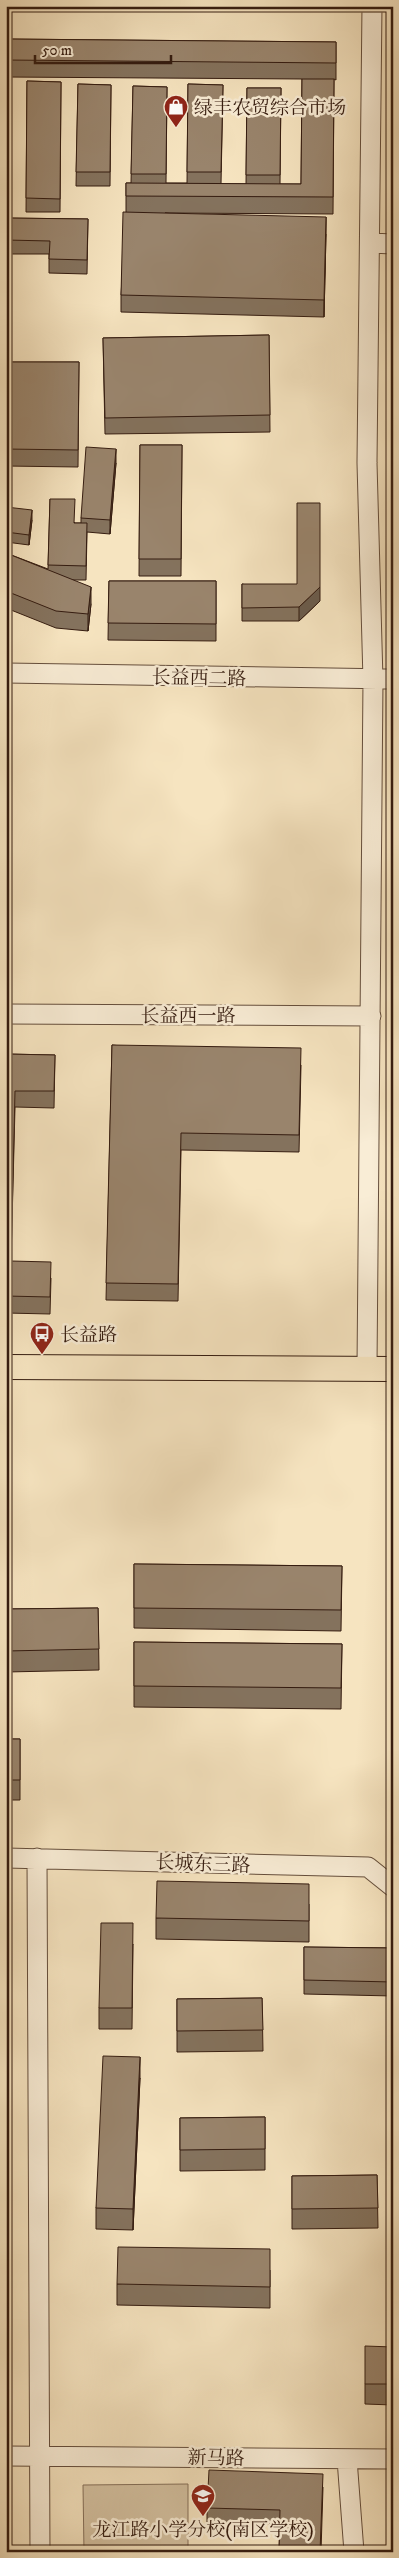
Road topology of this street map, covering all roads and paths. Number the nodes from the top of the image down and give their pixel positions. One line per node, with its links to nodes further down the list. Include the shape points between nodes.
1 (372, 6): 2 (street)
2 (370, 243): 3 (street); 6 (street, via 367,463)
3 (393, 244)
4 (6, 673): 6 (street, 长益西二路)
5 (393, 679): 6 (street, 长益西二路)
6 (372, 680): 8 (street)
7 (6, 1014): 8 (street, 长益西一路)
8 (370, 1016): 10 (street)
9 (6, 1367): 10 (main road)
10 (367, 1367): 11 (main road)
11 (393, 1369)
12 (6, 1858): 13 (street, 长城东三路)
13 (37, 1858): 14 (street, 长城东三路, via 368,1867); 16 (street)
14 (393, 1887)
15 (6, 2456): 16 (street, 新马路)
16 (40, 2456): 17 (street, 新马路); 19 (street)
17 (347, 2459): 18 (street, 新马路); 20 (street)
18 (393, 2459)
19 (40, 2552)
20 (354, 2552)

